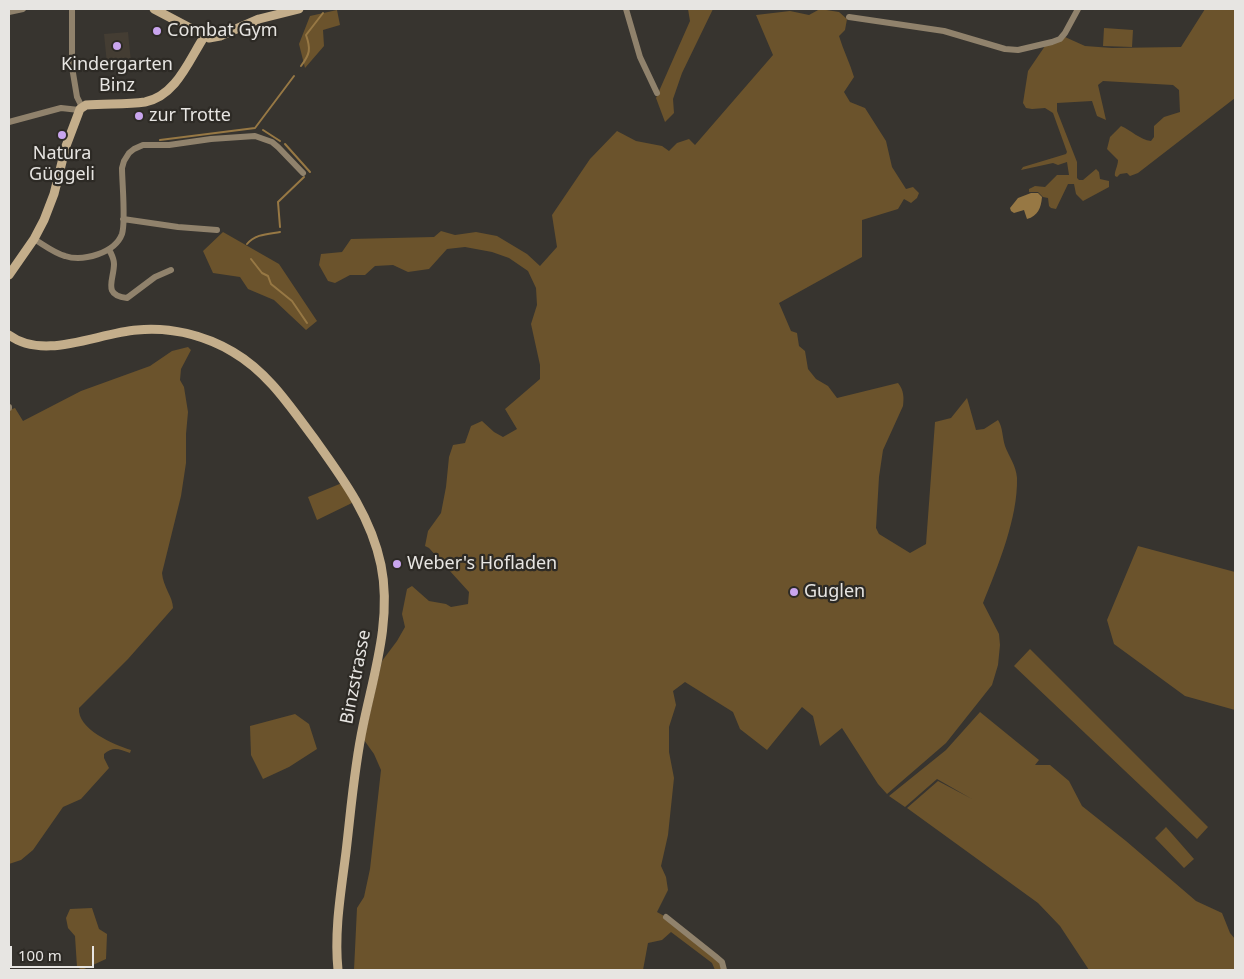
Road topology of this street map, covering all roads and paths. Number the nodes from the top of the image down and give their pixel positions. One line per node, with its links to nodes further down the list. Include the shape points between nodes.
1 (23, 9): 7 (street)
2 (72, 9): 11 (street, via 72,67)
3 (154, 9): 9 (main road)
4 (299, 9): 9 (main road, via 259,19 213,38)
5 (626, 9): 10 (street, via 640,57)
6 (1078, 9): 8 (street, via 1060,39 1018,50 939,30)
7 (9, 12)
8 (849, 18)
9 (204, 37): 11 (main road, via 179,77 157,98 146,102 93,104)
10 (657, 93)
11 (80, 108): 12 (street, via 56,109); 16 (main road, via 49,208)
12 (9, 122)
13 (303, 172): 14 (street, via 272,142 254,136 143,145 134,148 122,168)
14 (123, 219): 15 (street); 17 (street, via 122,234)
15 (217, 230)
16 (34, 239): 17 (street, via 60,254 77,258); 19 (main road)
17 (109, 249): 18 (street, via 114,261 111,287 120,297 127,298 155,277)
18 (172, 270)
19 (9, 275)
20 (9, 335): 22 (main road, Binzstrasse, via 24,344 54,346 140,330 184,333 224,348 263,375 285,399 360,507 381,566 383,631 356,765 337,930)
21 (666, 917): 23 (street, via 722,962)
22 (338, 970)
23 (724, 970)

